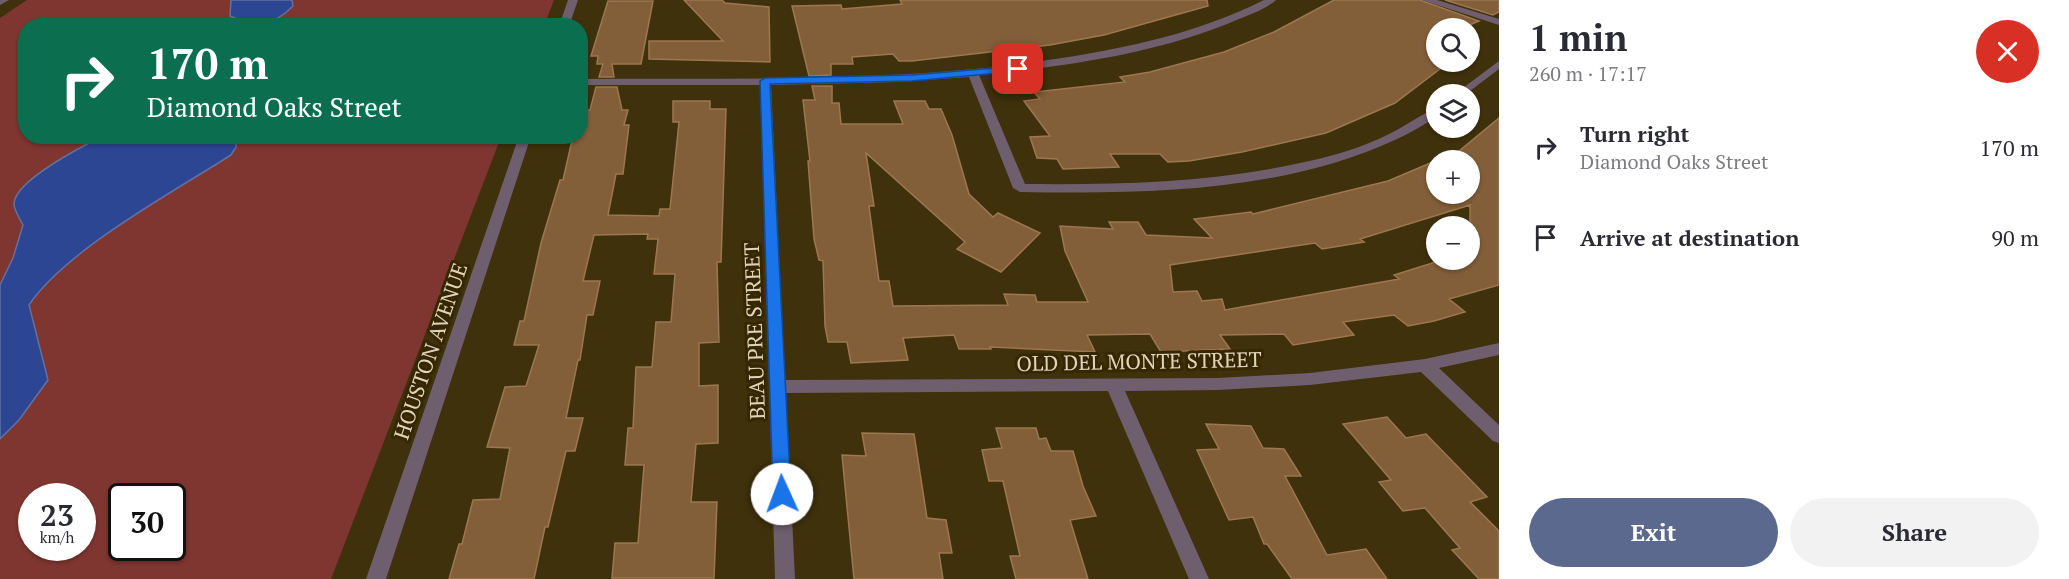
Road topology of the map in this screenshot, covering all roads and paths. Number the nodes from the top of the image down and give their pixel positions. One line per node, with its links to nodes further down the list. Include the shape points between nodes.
1 (573, 0): 4 (street)
2 (1271, 0): 7 (street, via 1227,21 1147,45 1053,64)
3 (1427, 0): 5 (street)
4 (567, 18)
5 (1499, 22)
6 (1499, 64): 10 (street)
7 (973, 74): 8 (street); 11 (street, via 1020,188 1145,187 1266,174 1362,148)
8 (765, 81): 9 (street); 16 (street, BEAU PRE STREET)
9 (588, 82)
10 (1473, 84)
11 (1426, 118)
12 (522, 144): 18 (street, HOUSTON AVENUE)
13 (1499, 349): 14 (street, OLD DEL MONTE STREET)
14 (1425, 365): 15 (street, OLD DEL MONTE STREET, via 1310,379); 17 (street)
15 (1114, 385): 16 (street, OLD DEL MONTE STREET); 20 (street)
16 (777, 387): 19 (street, BEAU PRE STREET)
17 (1499, 436)
18 (376, 579)
19 (785, 579)
20 (1199, 579)

